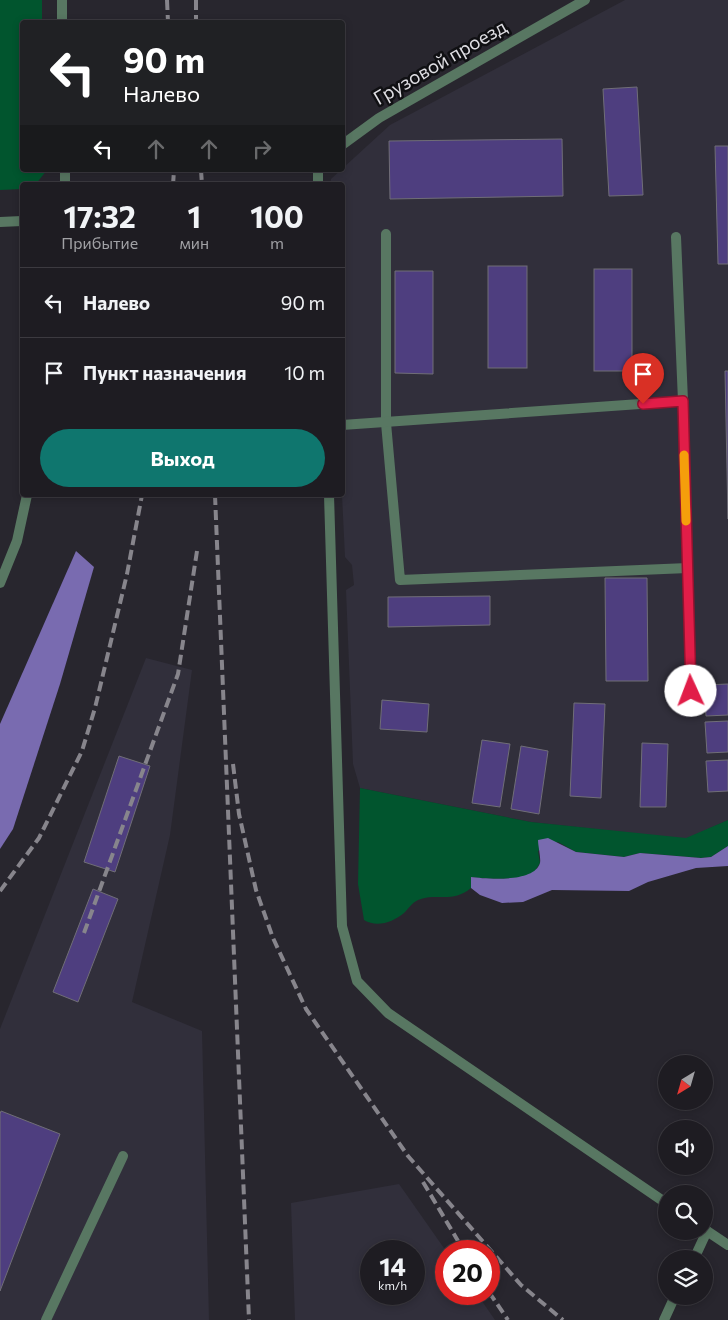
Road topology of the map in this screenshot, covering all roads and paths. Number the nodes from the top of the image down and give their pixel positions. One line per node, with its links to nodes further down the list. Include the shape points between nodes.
1 (62, 0): 3 (street)
2 (585, 0): 4 (street, Грузовой проезд, via 379,118)
3 (62, 20)
4 (345, 143)
5 (20, 221): 6 (street)
6 (0, 222)
7 (386, 234): 10 (street)
8 (676, 237): 9 (street)
9 (683, 401): 10 (street); 14 (street)
10 (386, 423): 11 (street); 14 (street, via 400,580)
11 (345, 426)
12 (27, 497): 15 (street, via 17,541)
13 (329, 497): 18 (street, via 342,926 357,981 388,1012)
14 (688, 568): 16 (street)
15 (0, 583)
16 (691, 691)
17 (123, 1156): 22 (street)
18 (658, 1198)
19 (713, 1236): 20 (street)
20 (728, 1246)
21 (671, 1305): 23 (street)
22 (46, 1320)
23 (664, 1320)

